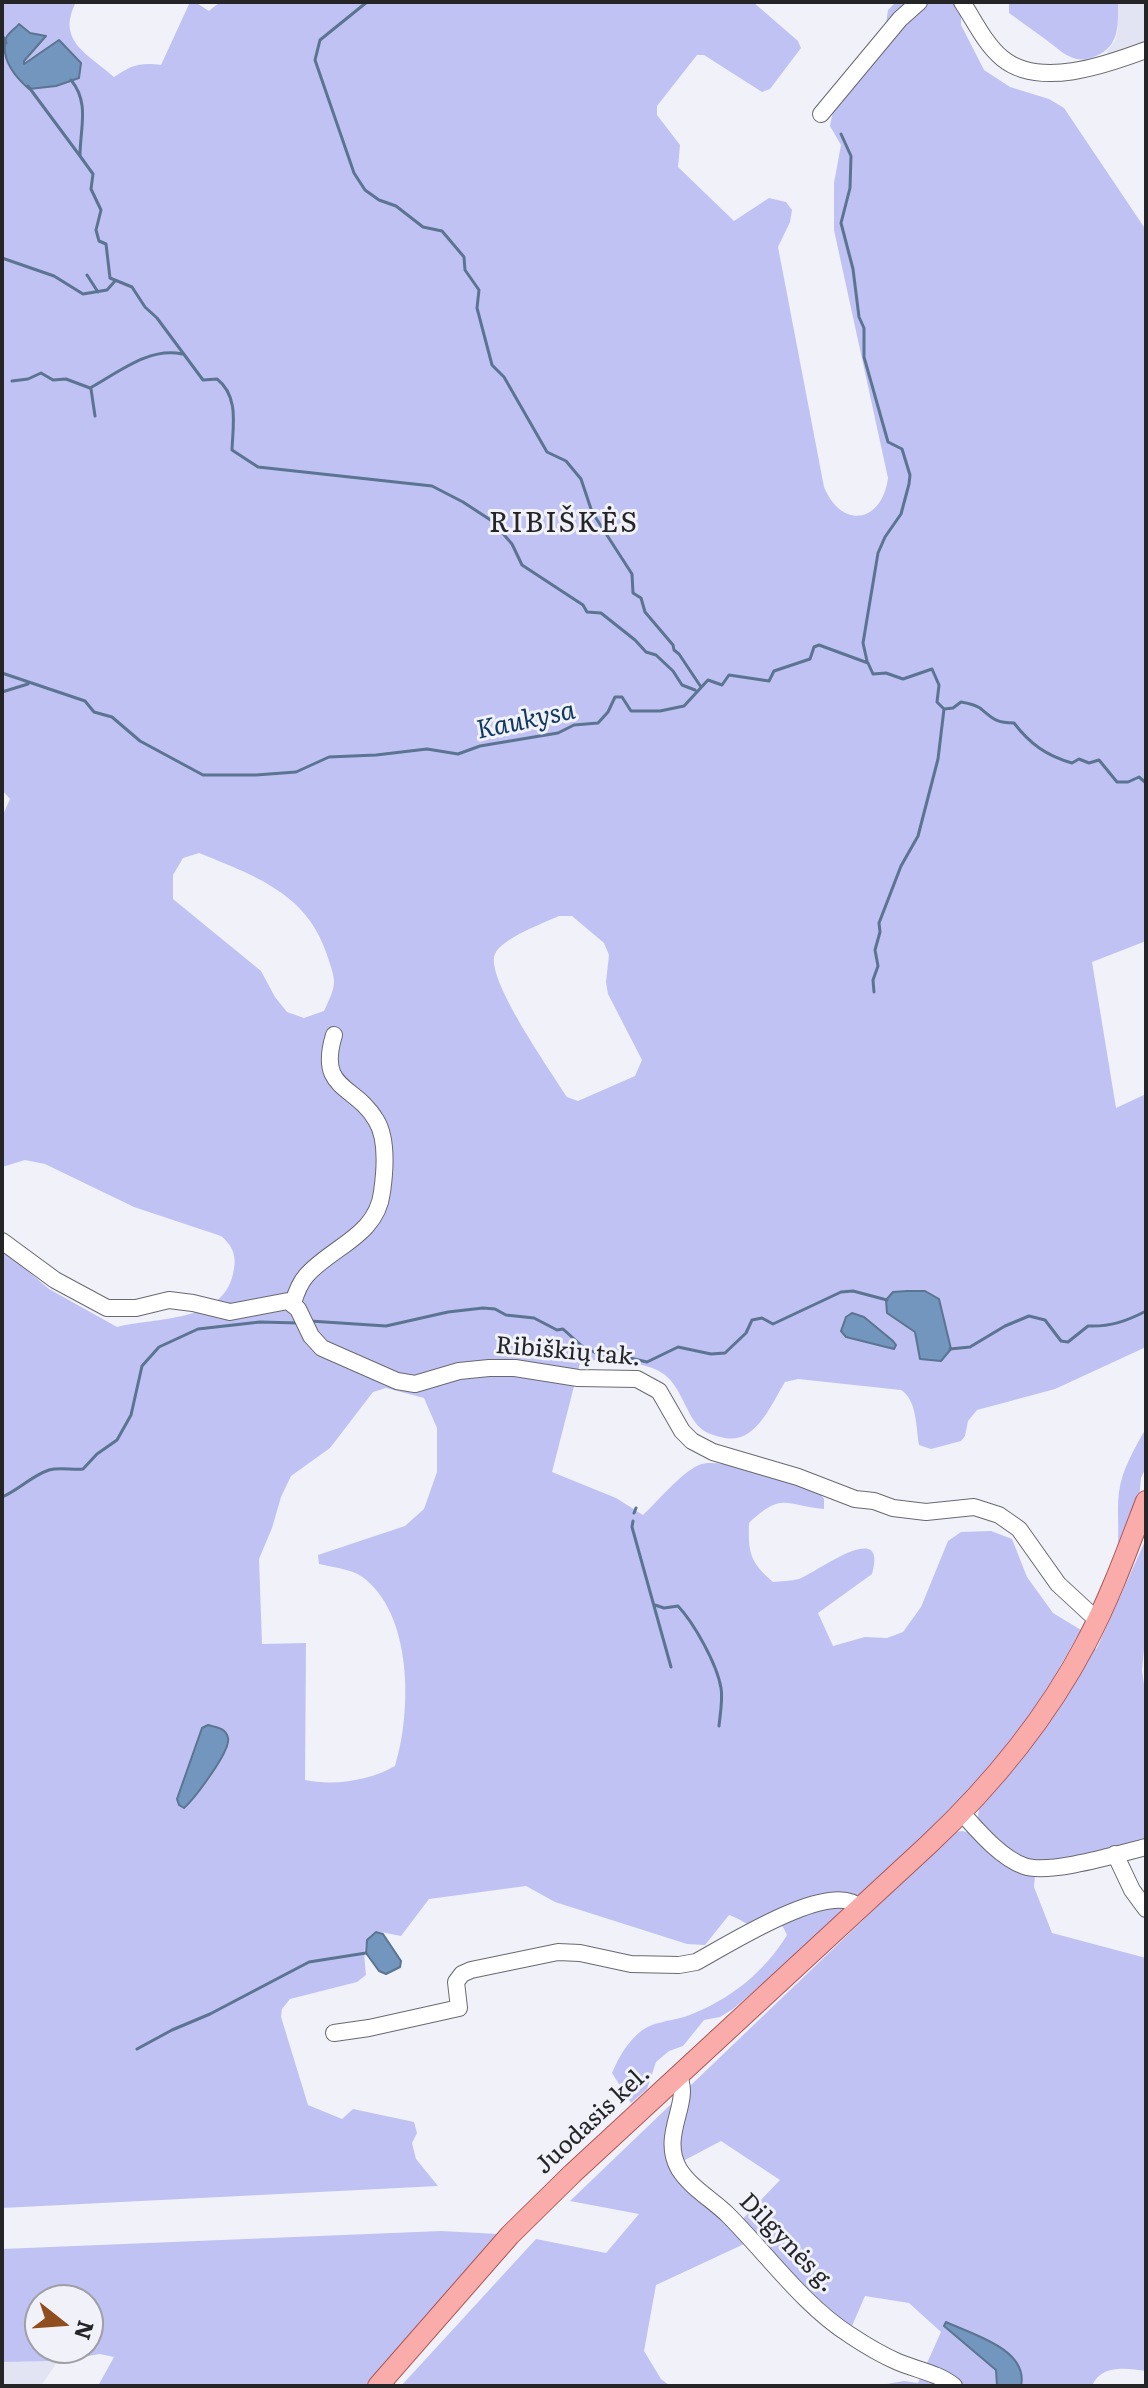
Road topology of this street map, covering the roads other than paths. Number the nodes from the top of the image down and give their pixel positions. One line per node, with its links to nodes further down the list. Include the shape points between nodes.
1 (919, 2): 4 (street)
2 (962, 2): 3 (street, via 1001,57 1041,74 1076,71)
3 (1146, 50)
4 (821, 114)
5 (334, 1035): 7 (street, via 329,1059 337,1081 376,1119 381,1132 382,1193 368,1225 306,1275)
6 (2, 1241): 7 (street, via 55,1280 107,1308 169,1300 230,1312)
7 (293, 1303): 9 (street, Ribiškių tak., via 322,1348 397,1381 415,1384 459,1371 502,1368 637,1379 666,1398 692,1441 713,1452 893,1508 926,1512 974,1507 999,1515 1019,1529 1058,1584)
8 (1146, 1501): 9 (main road, Juodasis kel.)
9 (1097, 1620): 10 (main road, Juodasis kel., via 1029,1733)
10 (962, 1813): 12 (street, via 1028,1867); 13 (main road, Juodasis kel.)
11 (1146, 1847): 12 (street)
12 (1115, 1854): 14 (street)
13 (860, 1908): 15 (street, via 844,1900 800,1908 687,1964 631,1964 558,1952 471,1970 456,1982 459,2008); 16 (main road, Juodasis kel.)
14 (1146, 1909)
15 (334, 2033)
16 (678, 2075): 17 (main road, Juodasis kel., via 510,2235); 18 (street, Dilgynės g., via 683,2092 673,2145 675,2160 688,2180 848,2334)
17 (378, 2386)
18 (954, 2386)

